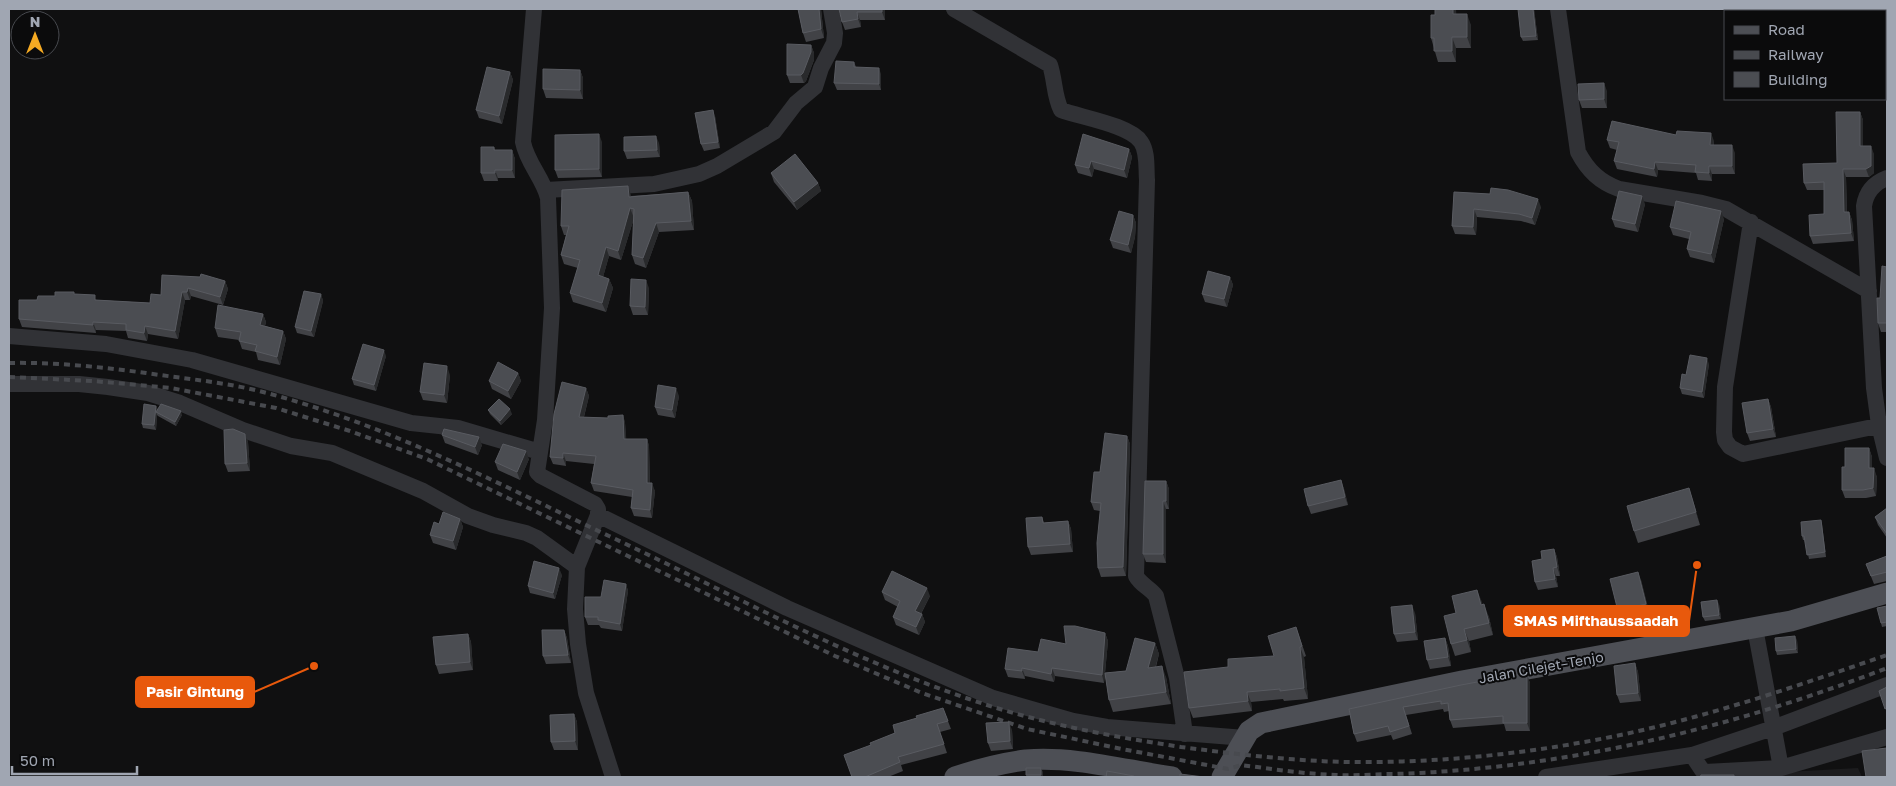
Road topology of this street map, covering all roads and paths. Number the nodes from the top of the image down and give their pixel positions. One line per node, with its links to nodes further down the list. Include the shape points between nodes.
1 (534, 9): 6 (street, via 523,142)
2 (831, 9): 6 (street, via 834,43 815,87 796,103 774,132 717,166 686,178 654,184)
3 (954, 9): 20 (street, via 1050,65 1061,110 1096,119 1132,134 1141,141 1145,152 1147,180 1136,576 1156,596 1177,678)
4 (1558, 9): 7 (street, via 1578,152 1585,165 1596,177 1619,189 1702,202 1726,209)
5 (1887, 178): 8 (street, via 1873,186 1866,195 1864,206)
6 (546, 190): 12 (street, via 552,308)
7 (1751, 222): 8 (street); 11 (street, via 1725,387 1725,440 1743,454)
8 (1869, 291): 11 (street, via 1874,388)
9 (9, 336): 12 (street, via 106,344 192,360 411,423 467,430)
10 (9, 384): 15 (street, via 108,387 148,393 180,403 291,446 332,453 423,491 468,516 526,533)
11 (1883, 424): 13 (street)
12 (540, 452): 14 (street, via 537,472 595,504)
13 (1887, 458)
14 (598, 515): 15 (street); 20 (street, via 787,608 992,698 1072,721)
15 (577, 567): 25 (street, via 575,609 581,670)
16 (1887, 593): 17 (main road, Jalan Cilejet–Tenjo)
17 (1755, 628): 19 (street); 22 (main road, Jalan Cilejet–Tenjo, via 1472,679 1267,722 1255,726)
18 (1887, 685): 19 (street)
19 (1773, 728): 23 (street); 24 (street)
20 (1185, 734): 22 (street)
21 (1887, 737): 24 (street)
22 (1244, 738): 28 (main road, Jalan Cilejet–Tenjo)
23 (1692, 755): 24 (street, via 1705,772); 29 (street)
24 (1781, 768)
25 (613, 777)
26 (955, 777): 27 (main road, via 1029,760 1071,761)
27 (1172, 777)
28 (1222, 777)
29 (1546, 777)

